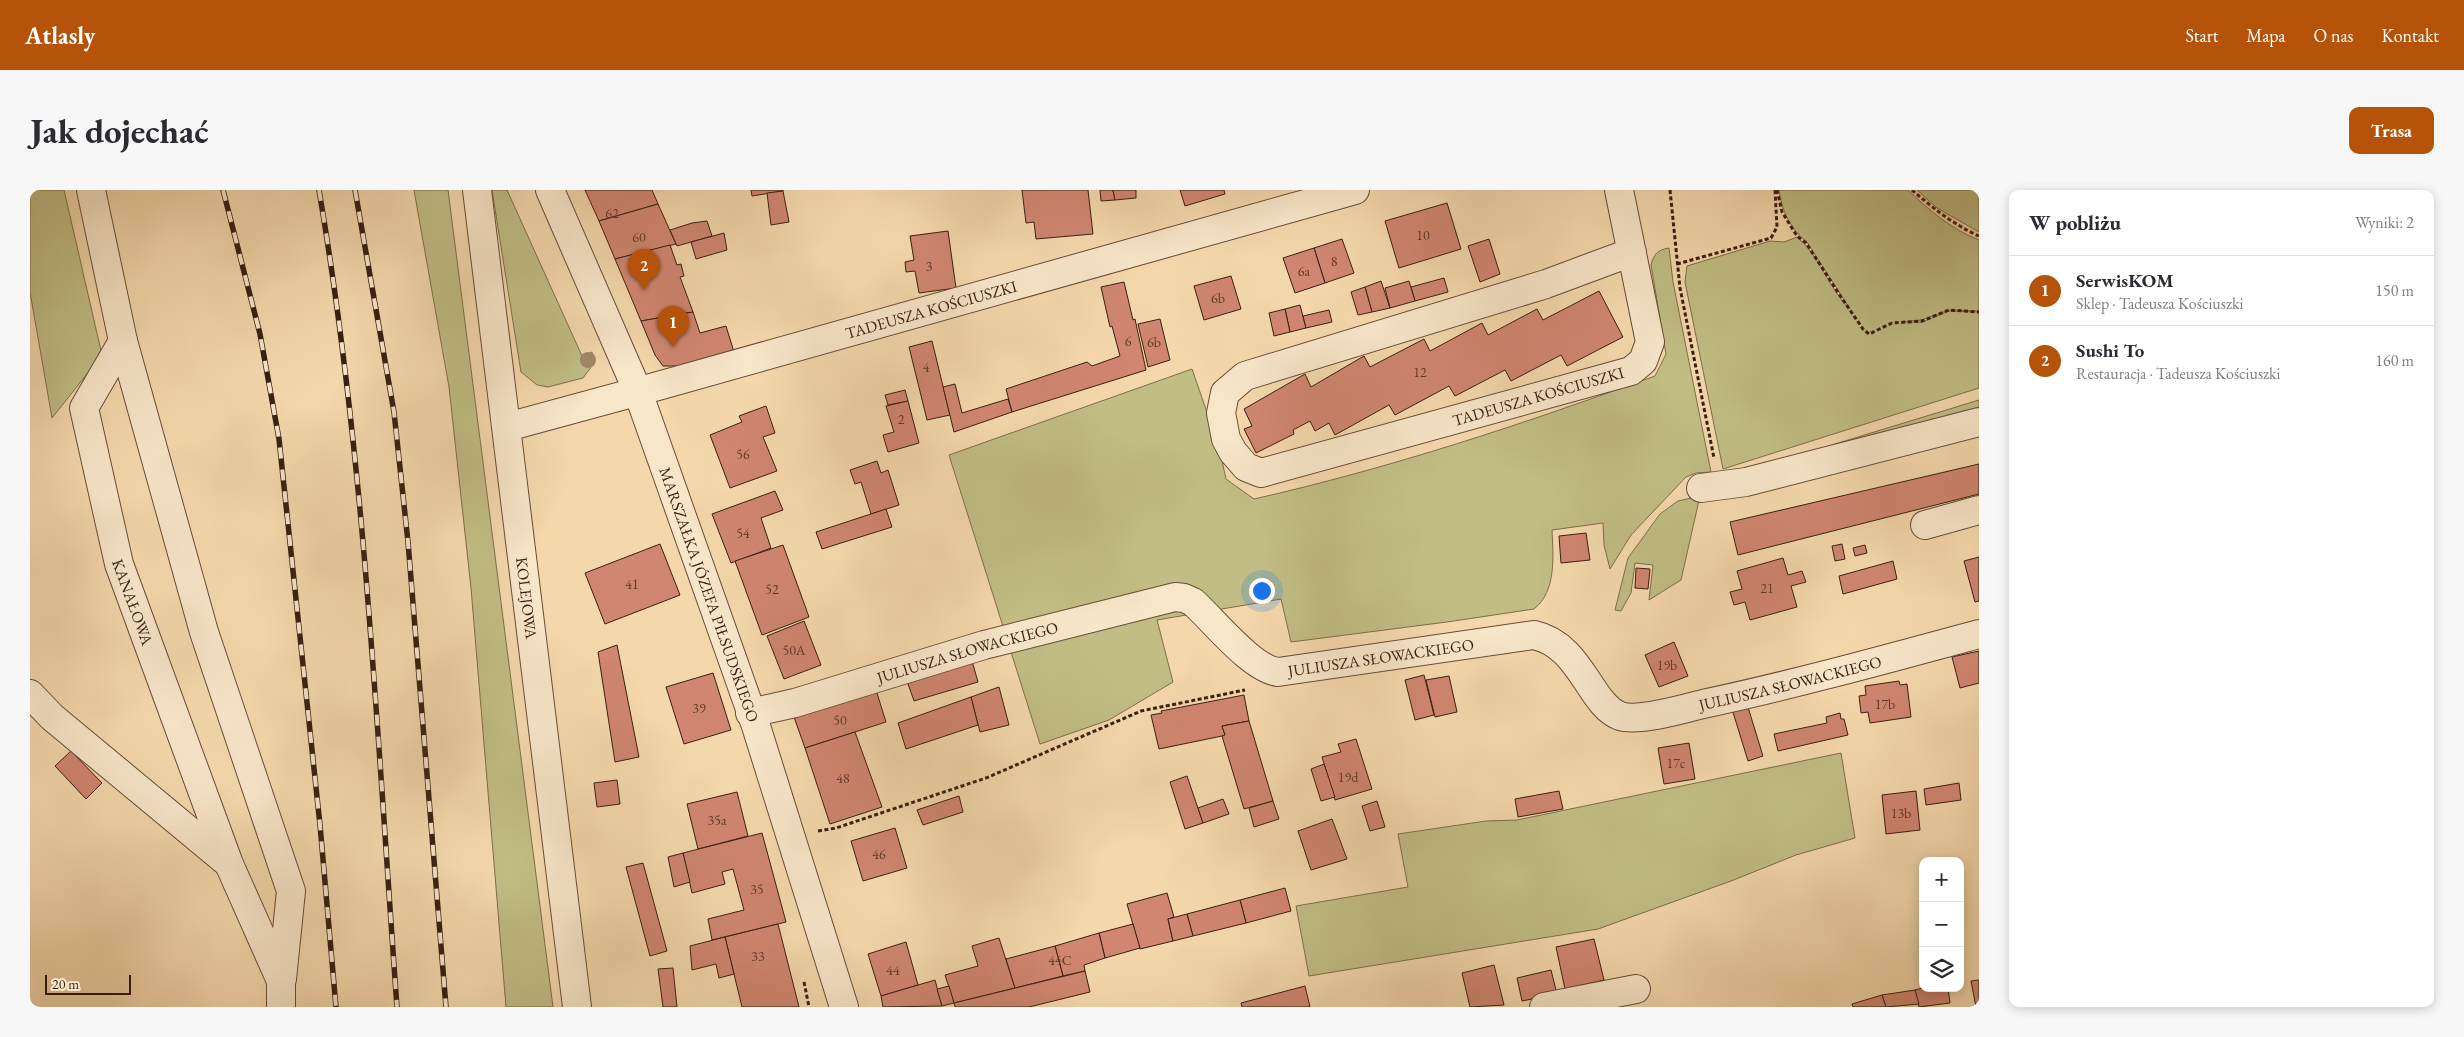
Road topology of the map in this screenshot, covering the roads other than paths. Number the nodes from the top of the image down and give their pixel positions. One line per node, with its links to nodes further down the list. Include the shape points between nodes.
1 (90, 190): 7 (street)
2 (477, 190): 10 (street, KOLEJOWA)
3 (550, 190): 8 (street, MARSZAŁKA JÓZEFA PIŁSUDSKIEGO)
4 (1355, 190): 8 (street, TADEUSZA KOŚCIUSZKI)
5 (1619, 190): 6 (street, TADEUSZA KOŚCIUSZKI)
6 (1632, 252): 6 (street, TADEUSZA KOŚCIUSZKI, via 1650,342 1643,362 1631,370 1261,473 1246,467 1226,439 1221,413 1226,393 1244,376 1546,284)
7 (123, 341): 17 (street, KANAŁOWA, via 84,408 119,564); 19 (street, via 204,632 291,891)
8 (638, 392): 10 (street, TADEUSZA KOŚCIUSZKI); 16 (street, MARSZAŁKA JÓZEFA PIŁSUDSKIEGO)
9 (1979, 422): 11 (street, via 1746,482)
10 (507, 427): 20 (street, KOLEJOWA)
11 (1709, 477)
12 (1979, 510): 13 (street)
13 (1925, 525)
14 (1979, 634): 16 (street, JULIUSZA SŁOWACKIEGO, via 1803,682 1630,718 1612,712 1570,658 1553,641 1543,637 1534,635 1268,671 1193,602 1175,597 984,645 795,703)
15 (30, 694): 17 (street, via 52,717)
16 (750, 713): 21 (street, MARSZAŁKA JÓZEFA PIŁSUDSKIEGO)
17 (229, 864): 19 (street, KANAŁOWA)
18 (1636, 989): 22 (street)
19 (281, 994)
20 (576, 1007)
21 (844, 1007)
22 (1544, 1007)

